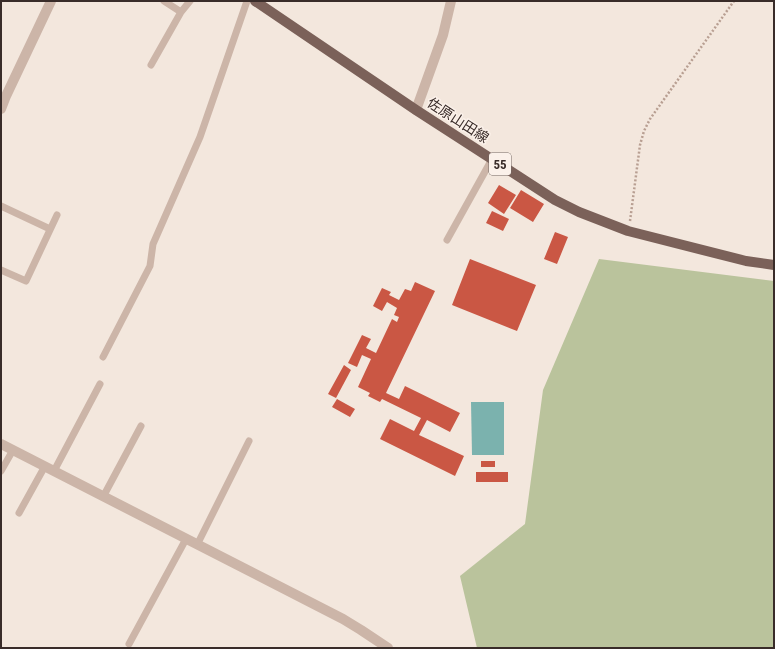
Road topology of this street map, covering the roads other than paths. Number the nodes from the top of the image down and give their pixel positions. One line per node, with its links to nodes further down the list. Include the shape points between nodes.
1 (51, 1): 9 (street)
2 (164, 1): 7 (lane)
3 (190, 1): 7 (lane)
4 (248, 1): 18 (lane, via 200,137 153,244 150,266)
5 (255, 1): 10 (main road, 佐原山田線 / 55)
6 (451, 1): 10 (street)
7 (181, 12): 8 (lane)
8 (151, 65)
9 (1, 109)
10 (416, 110): 11 (main road, 佐原山田線 / 55)
11 (492, 159): 15 (lane); 16 (main road, 佐原山田線 / 55, via 555,200 628,231 746,261)
12 (1, 206): 14 (lane)
13 (57, 215): 14 (lane)
14 (50, 229): 17 (lane, via 26,281)
15 (447, 240)
16 (774, 265)
17 (1, 270)
18 (103, 357)
19 (100, 384): 26 (lane)
20 (141, 426): 27 (lane)
21 (249, 441): 30 (lane)
22 (1, 444): 23 (street)
23 (13, 450): 24 (street); 25 (lane)
24 (45, 466): 26 (street); 28 (lane)
25 (1, 471)
26 (54, 472): 27 (street)
27 (103, 497): 29 (street)
28 (19, 513)
29 (186, 539): 30 (street); 31 (lane)
30 (197, 545): 32 (street, via 343,619)
31 (129, 644)
32 (388, 648)

